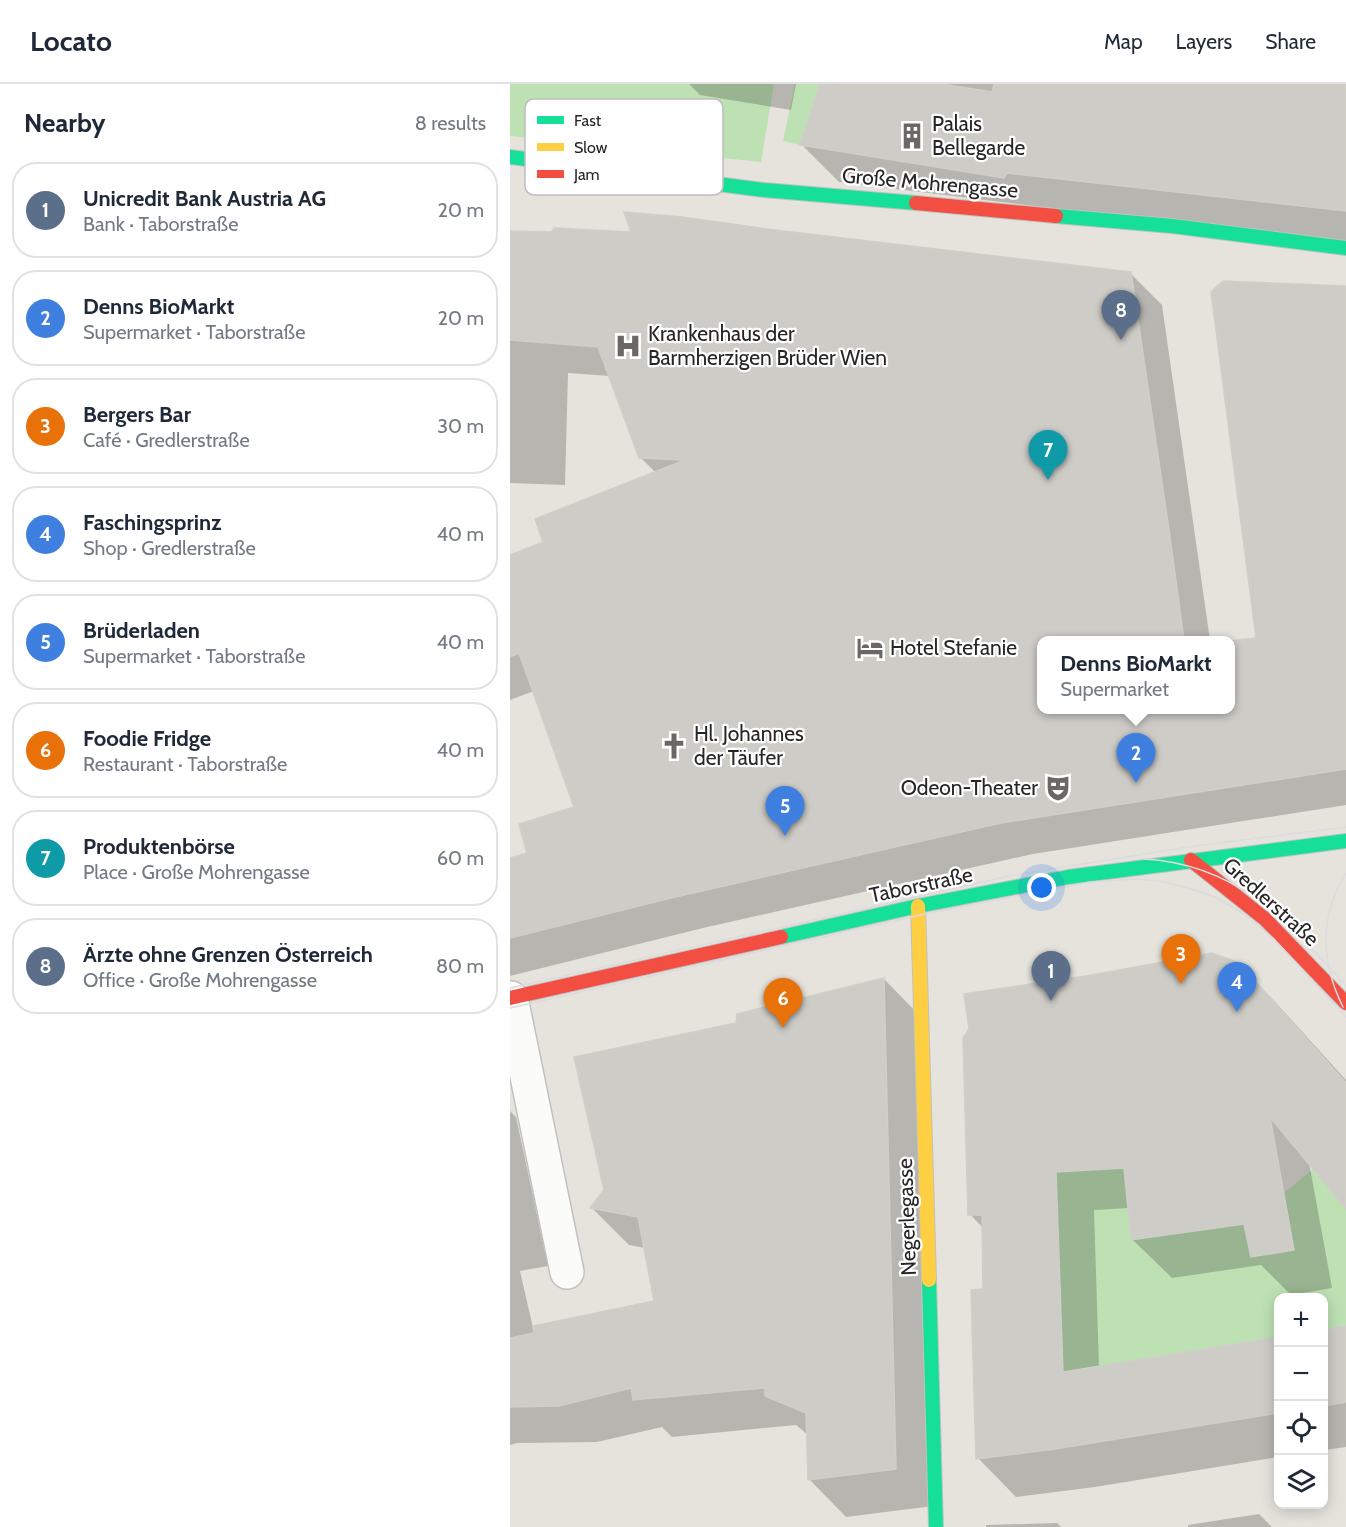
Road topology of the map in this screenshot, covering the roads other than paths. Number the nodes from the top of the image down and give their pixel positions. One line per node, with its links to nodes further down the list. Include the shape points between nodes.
1 (510, 157): 2 (street, Große Mohrengasse)
2 (525, 159)
3 (723, 185): 4 (street, Große Mohrengasse, via 1172,226)
4 (1346, 248)
5 (1346, 842): 6 (street, Taborstraße)
6 (1191, 860): 7 (street, Taborstraße, via 1068,877); 9 (street, Gredlerstraße, via 1265,919)
7 (918, 906): 8 (street, Taborstraße); 11 (street, Negerlegasse)
8 (511, 998): 10 (street)
9 (1346, 1003)
10 (567, 1272)
11 (936, 1527)

